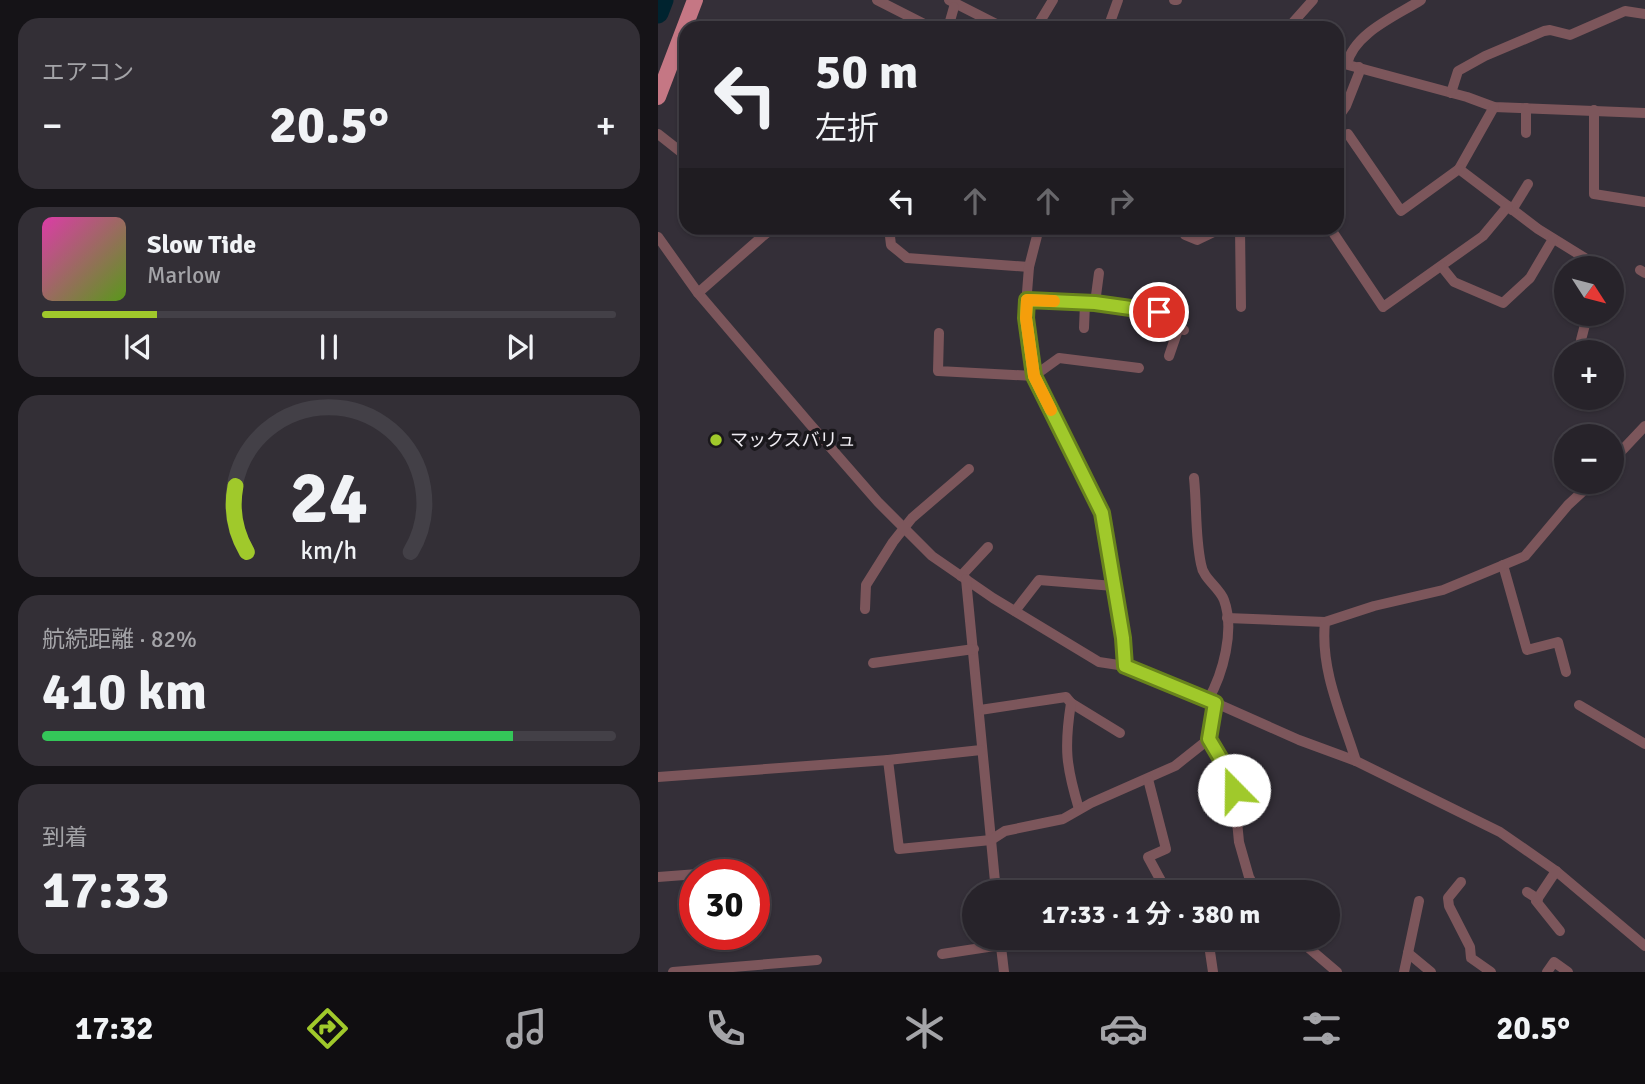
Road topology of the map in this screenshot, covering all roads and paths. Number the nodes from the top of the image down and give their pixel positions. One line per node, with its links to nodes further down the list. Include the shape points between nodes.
1 (695, 0): 9 (main road)
2 (877, 0): 10 (street)
3 (1053, 0): 12 (street)
4 (1118, 0): 13 (street)
5 (1313, 0): 14 (street)
6 (1421, 0): 16 (street, via 1359,41)
7 (951, 4): 11 (street)
8 (1645, 14): 20 (street, via 1625,11 1570,35 1544,31 1458,71)
9 (689, 21)
10 (918, 21)
11 (989, 21)
12 (1040, 21)
13 (1110, 21)
14 (1294, 21)
15 (679, 53): 18 (main road)
16 (1344, 61)
17 (1344, 63): 19 (street)
18 (664, 67): 21 (main road)
19 (1359, 67): 20 (street); 24 (street)
20 (1451, 93): 22 (street)
21 (658, 97)
22 (1494, 107): 23 (street); 31 (street)
23 (1526, 108): 25 (street); 27 (street)
24 (1344, 109)
25 (1594, 110): 26 (street); 33 (street, via 1594,194)
26 (1645, 113)
27 (1526, 133)
28 (658, 134): 30 (street)
29 (1348, 134): 31 (street, via 1396,215)
30 (679, 150)
31 (1459, 169): 34 (street)
32 (1528, 184): 34 (street)
33 (1645, 202)
34 (1510, 208): 43 (street); 46 (street, via 1483,236)
35 (757, 235): 48 (street)
36 (890, 235): 45 (street, via 891,245 907,258)
37 (1036, 235): 45 (street)
38 (1185, 235): 39 (street, via 1197,240)
39 (1207, 235)
40 (1240, 235): 51 (street)
41 (1335, 235): 46 (street, via 1383,307)
42 (658, 237): 48 (street)
43 (1553, 239): 44 (street); 46 (street, via 1530,278 1503,303 1454,282)
44 (1581, 256)
45 (1029, 267): 49 (street)
46 (1441, 267)
47 (1099, 273): 50 (street)
48 (698, 293): 64 (street)
49 (1027, 300): 50 (street); 58 (street)
50 (1090, 303): 53 (street); 56 (street, via 1159,312 1182,328)
51 (1241, 307)
52 (1585, 326): 55 (street)
53 (1084, 328)
54 (939, 333): 58 (street, via 938,371)
55 (1581, 340)
56 (1169, 356)
57 (1139, 368): 58 (street, via 1059,358)
58 (1034, 376): 68 (street, via 1102,513)
59 (1645, 426): 60 (street)
60 (1624, 448)
61 (969, 468): 64 (street)
62 (1194, 478): 71 (street, via 1201,567 1224,601)
63 (1580, 494): 66 (street, via 1525,556)
64 (904, 528): 67 (street, via 932,556); 69 (street, via 866,585)
65 (988, 547): 67 (street)
66 (1503, 565): 72 (street, via 1443,590); 76 (street, via 1527,650 1558,642)
67 (964, 577): 70 (street); 73 (street)
68 (1114, 586): 70 (street, via 1039,580); 75 (street)
69 (865, 609)
70 (1015, 611): 75 (street, via 1099,662)
71 (1227, 618): 72 (street); 77 (street, via 1226,651)
72 (1325, 622): 86 (street, via 1325,664)
73 (974, 649): 74 (street); 80 (street)
74 (873, 663)
75 (1125, 666): 77 (street)
76 (1566, 672)
77 (1212, 701): 82 (street); 86 (street)
78 (1071, 704): 80 (street, via 1066,697); 81 (street); 89 (street, via 1066,736 1068,770)
79 (1579, 705): 83 (street)
80 (980, 710): 84 (street)
81 (1120, 733)
82 (1209, 739): 88 (street, via 1175,766); 96 (street, via 1231,776 1239,842)
83 (1645, 744)
84 (981, 750): 85 (street); 90 (street)
85 (888, 760): 87 (street); 90 (street, via 899,849)
86 (1356, 761): 91 (street, via 1500,832)
87 (658, 777)
88 (1148, 779): 89 (street); 95 (street, via 1166,849 1149,857)
89 (1079, 809): 90 (street, via 1063,819 1005,831)
90 (991, 840): 94 (street)
91 (1556, 871): 99 (street); 102 (street)
92 (679, 875): 93 (street)
93 (658, 877)
94 (995, 880)
95 (1161, 880)
96 (1251, 880)
97 (1461, 882): 116 (street, via 1448,898 1449,906 1471,958)
98 (1527, 891): 99 (street)
99 (1538, 899): 101 (street)
100 (1419, 901): 107 (street)
101 (1560, 931)
102 (1645, 946)
103 (962, 950): 108 (street)
104 (1001, 950): 111 (street)
105 (1210, 950): 112 (street)
106 (1311, 950): 113 (street)
107 (1408, 953): 114 (street); 115 (street)
108 (943, 954)
109 (817, 960): 110 (street)
110 (673, 972)
111 (1004, 972)
112 (1213, 972)
113 (1337, 972)
114 (1404, 972)
115 (1431, 972)
116 (1491, 972)
117 (1546, 972): 118 (street, via 1554,962)
118 (1568, 972)

